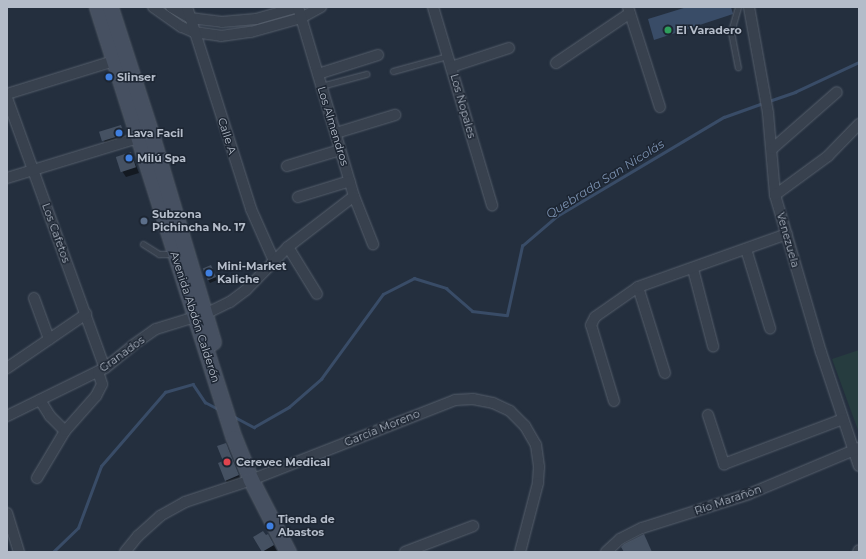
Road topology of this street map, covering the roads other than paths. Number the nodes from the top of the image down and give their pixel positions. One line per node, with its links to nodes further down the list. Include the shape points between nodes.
1 (97, 7): 18 (main road, Avenida Abdón Calderón)
2 (110, 7): 18 (main road, Avenida Abdón Calderón)
3 (153, 7): 14 (street)
4 (171, 7): 12 (street)
5 (187, 7): 12 (street, Calle A)
6 (298, 7): 12 (street, via 256,19 222,22); 13 (street, Los Almendros)
7 (321, 7): 13 (street)
8 (433, 7): 17 (street, Los Nopales)
9 (738, 7): 21 (lane, via 731,32)
10 (749, 7): 34 (street, Venezuela, via 762,74)
11 (629, 10): 19 (street); 29 (street)
12 (190, 18): 14 (street, Calle A)
13 (301, 18): 14 (street, via 251,32 221,36); 23 (street, Los Almendros)
14 (194, 32): 50 (street, Calle A, via 251,209)
15 (509, 48): 20 (street)
16 (378, 55): 23 (street)
17 (447, 56): 20 (street, Los Nopales); 22 (lane)
18 (121, 59): 27 (street); 33 (main road, Avenida Abdón Calderón)
19 (556, 64)
20 (451, 67): 43 (street, Los Nopales)
21 (738, 67)
22 (393, 71)
23 (318, 74): 25 (street, Los Almendros)
24 (366, 74): 25 (lane)
25 (321, 86): 32 (street, Los Almendros)
26 (837, 92): 34 (street)
27 (7, 94)
28 (7, 98): 37 (street, Los Cafetos)
29 (660, 107)
30 (395, 115): 32 (street)
31 (859, 124): 40 (street, via 828,156)
32 (336, 133): 35 (street, Los Almendros)
33 (145, 136): 37 (street); 49 (main road, Avenida Abdón Calderón); 56 (main road, Avenida Abdón Calderón)
34 (772, 149): 40 (street, Venezuela)
35 (340, 150): 36 (street); 39 (street, Los Almendros)
36 (287, 166)
37 (33, 170): 38 (street); 55 (street, Los Cafetos)
38 (7, 178)
39 (350, 181): 41 (street, Los Almendros); 42 (street)
40 (775, 195): 44 (street, Venezuela)
41 (354, 196): 46 (street, Los Almendros); 47 (street, Granados)
42 (298, 197)
43 (492, 205)
44 (787, 234): 48 (street); 67 (street, Venezuela)
45 (143, 244): 49 (lane, via 159,254)
46 (373, 244)
47 (288, 246): 50 (street, Granados); 53 (street)
48 (746, 249): 51 (street); 57 (street)
49 (173, 251): 56 (main road, Avenida Abdón Calderón)
50 (274, 261): 56 (street, Granados, via 230,302)
51 (692, 269): 52 (street); 59 (street)
52 (638, 287): 62 (street); 64 (street, via 592,321 591,325)
53 (317, 294)
54 (34, 298): 58 (street)
55 (86, 314): 58 (street); 61 (street, Los Cafetos)
56 (200, 315): 61 (street, Granados, via 156,330 133,344); 72 (main road, Avenida Abdón Calderón, via 238,437)
57 (770, 328)
58 (49, 339): 60 (street)
59 (713, 346)
60 (7, 368)
61 (102, 370): 63 (street, Granados); 68 (street, Los Cafetos, via 102,384 96,396)
62 (664, 373)
63 (40, 400): 66 (street, Granados); 68 (street, via 50,416)
64 (614, 401)
65 (708, 415): 67 (street, via 724,464)
66 (7, 416)
67 (843, 419): 69 (street, Venezuela)
68 (65, 431): 71 (street, Los Cafetos)
69 (856, 449): 70 (street, Venezuela); 81 (street, Río Marañòn, via 749,494 642,528 620,539)
70 (859, 466)
71 (37, 478)
72 (254, 479): 76 (street, García Moreno, via 175,507 160,516); 77 (main road, Avenida Abdón Calderón); 78 (main road, Avenida Abdón Calderón); 80 (street, García Moreno, via 455,400 485,400 502,406 517,418 530,434 538,455 538,483)
73 (7, 513): 75 (street)
74 (473, 526): 79 (street)
75 (19, 552)
76 (125, 552)
77 (288, 552)
78 (296, 552)
79 (405, 552)
80 (520, 552)
81 (606, 552)

